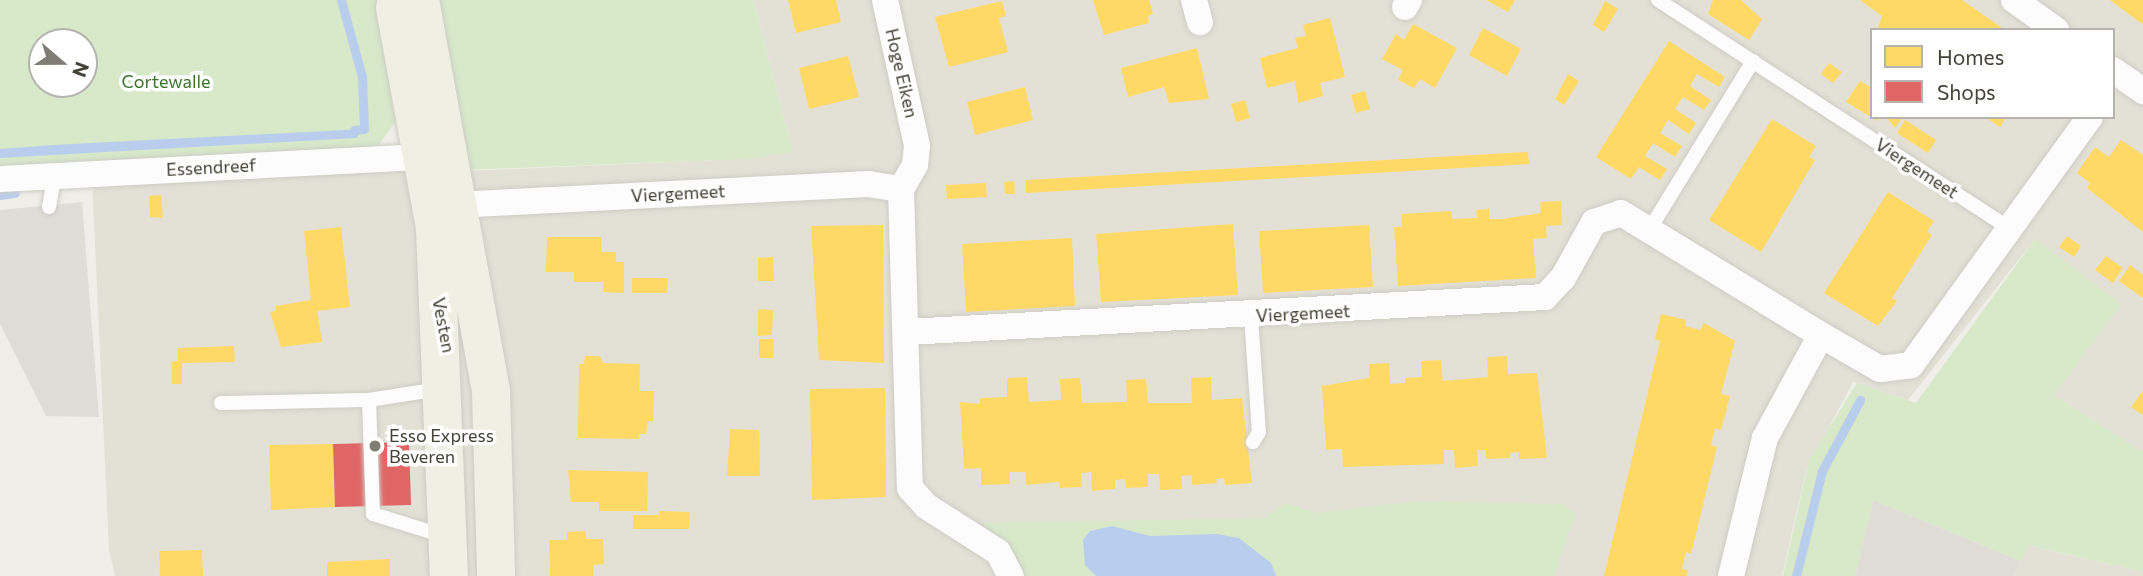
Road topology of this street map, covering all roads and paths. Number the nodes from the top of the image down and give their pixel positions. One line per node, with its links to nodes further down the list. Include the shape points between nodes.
1 (394, 0): 11 (main road)
2 (420, 0): 15 (main road, Vesten, via 441,103)
3 (885, 0): 14 (street, Hoge Eiken, via 918,146 915,165)
4 (1658, 0): 7 (lane, Viergemeet)
5 (2014, 0): 6 (street)
6 (2053, 28)
7 (1752, 61): 17 (lane); 18 (lane, Viergemeet)
8 (2115, 77): 9 (street)
9 (2143, 91)
10 (2089, 119): 18 (street, Viergemeet)
11 (422, 157): 12 (street, Essendreef); 19 (main road, via 435,229)
12 (55, 174): 13 (street, Essendreef); 16 (lane)
13 (0, 179)
14 (901, 189): 15 (street, Viergemeet, via 868,184); 22 (street)
15 (454, 205): 20 (main road, Vesten)
16 (49, 207)
17 (1651, 227): 21 (street, Viergemeet, via 1621,213 1594,222 1559,285 1545,297); 23 (street, Viergemeet)
18 (2011, 229): 23 (street, Viergemeet, via 1911,365 1880,369)
19 (435, 283): 24 (main road, Vesten); 30 (lane, Vesten, via 448,334 457,417)
20 (471, 298): 31 (lane, Vesten); 32 (main road, Vesten, via 491,392)
21 (1251, 316): 22 (street, Viergemeet); 27 (lane, via 1259,432)
22 (907, 332): 33 (street, via 910,488 926,506 998,552)
23 (1821, 335): 34 (street, via 1765,438)
24 (440, 389): 25 (lane); 28 (main road, Vesten)
25 (369, 400): 26 (lane); 28 (lane, via 373,514)
26 (221, 403)
27 (1253, 442)
28 (448, 538): 29 (main road, Vesten)
29 (449, 576)
30 (462, 576)
31 (484, 576)
32 (496, 576)
33 (1011, 576)
34 (1731, 576)

